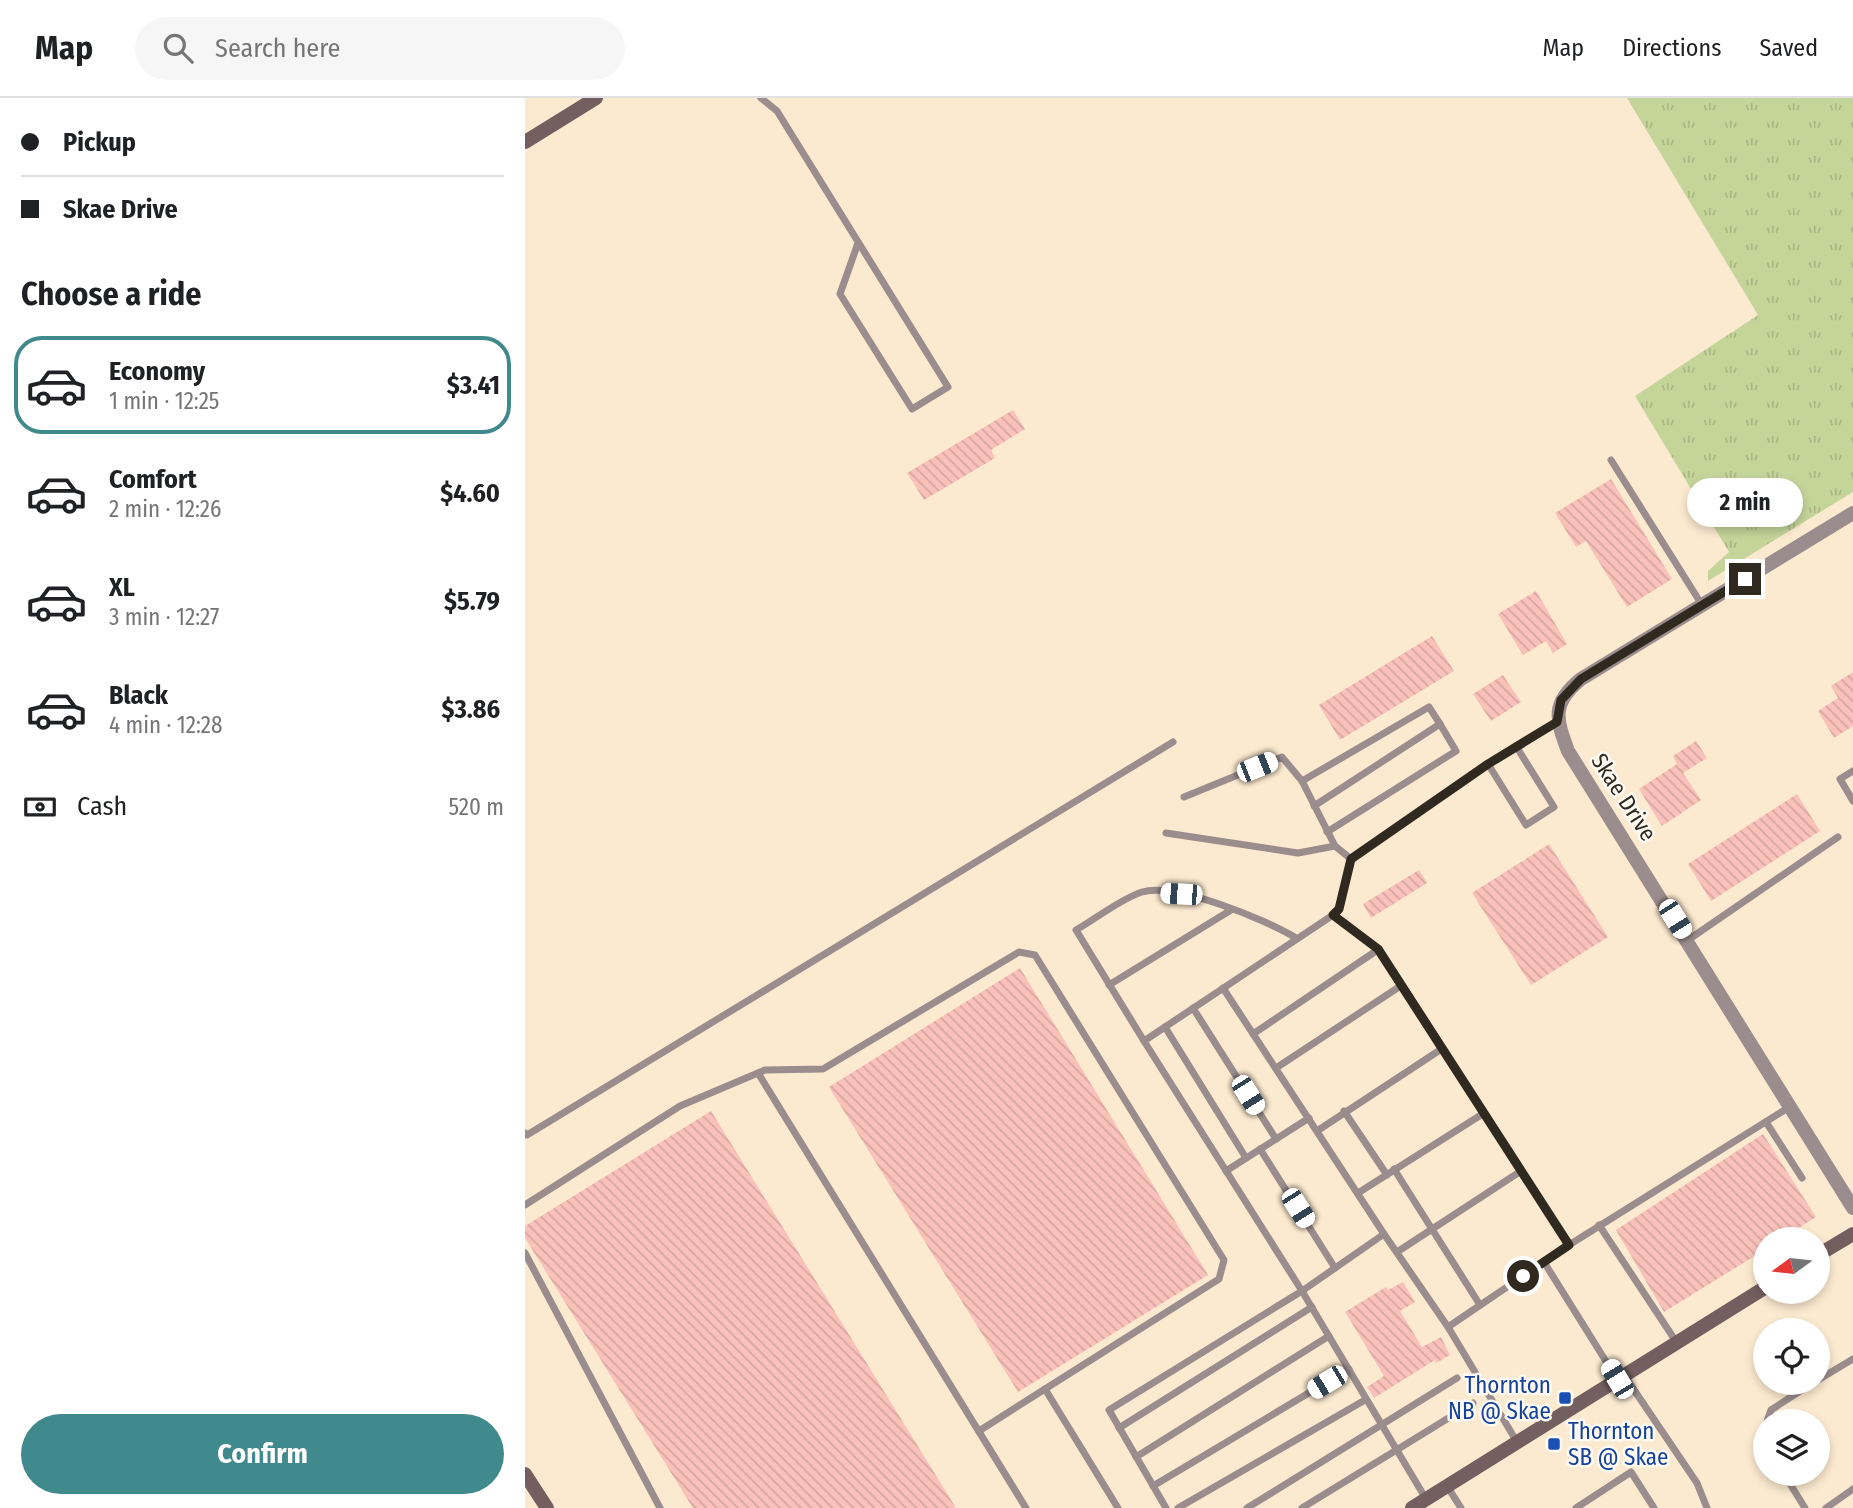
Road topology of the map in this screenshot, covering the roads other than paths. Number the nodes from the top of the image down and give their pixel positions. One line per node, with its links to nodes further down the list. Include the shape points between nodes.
1 (596, 98): 3 (street)
2 (761, 98): 4 (lane, via 777,111)
3 (525, 142)
4 (858, 243): 4 (lane, via 948,387 912,409 840,294)
5 (1611, 460): 7 (lane)
6 (1853, 513): 7 (street)
7 (1702, 605): 8 (street, via 1569,688 1561,700)
8 (1557, 722): 11 (lane); 26 (street, Skae Drive, via 1568,751)
9 (1440, 724): 14 (lane, via 1429,707); 17 (lane); 18 (lane, via 1456,751)
10 (1173, 742): 44 (lane)
11 (1515, 746): 12 (lane); 12 (lane, via 1553,807 1526,825)
12 (1488, 764): 22 (lane)
13 (1853, 771): 16 (lane, via 1840,779)
14 (1302, 781): 15 (lane, via 1282,757); 17 (lane)
15 (1184, 797)
16 (1853, 801)
17 (1314, 806): 18 (lane)
18 (1327, 832): 21 (lane)
19 (1166, 834): 21 (lane, via 1298,853)
20 (1838, 837): 26 (lane)
21 (1335, 846): 22 (lane)
22 (1351, 859): 24 (lane, via 1339,909)
23 (1231, 909): 25 (lane, via 1269,922); 28 (lane); 28 (lane, via 1181,894 1143,892 1076,930)
24 (1333, 915): 25 (lane); 27 (lane)
25 (1296, 938): 30 (lane)
26 (1688, 940): 38 (street, Skae Drive)
27 (1378, 949): 29 (lane); 33 (lane)
28 (1109, 985): 34 (lane)
29 (1402, 985): 35 (lane); 36 (lane)
30 (1223, 988): 31 (lane); 33 (lane)
31 (1193, 1008): 32 (lane); 45 (lane)
32 (1165, 1027): 34 (lane); 47 (lane)
33 (1253, 1034): 36 (lane)
34 (1144, 1041): 48 (lane)
35 (1443, 1048): 39 (lane); 40 (lane)
36 (1276, 1068): 41 (lane)
37 (758, 1073): 53 (lane, via 680,1106); 77 (lane, via 823,1069 1019,952 1035,955 1224,1260 1219,1279); 84 (lane)
38 (1791, 1106): 42 (lane); 54 (street, Skae Drive)
39 (1344, 1111): 43 (lane); 50 (lane)
40 (1484, 1113): 49 (lane); 50 (lane)
41 (1309, 1118): 43 (lane); 45 (lane)
42 (1766, 1122): 51 (lane); 55 (lane)
43 (1317, 1131): 52 (lane)
44 (525, 1133)
45 (1276, 1139): 46 (lane)
46 (1261, 1149): 47 (lane); 64 (lane)
47 (1246, 1158): 48 (lane)
48 (1226, 1171): 65 (lane)
49 (1521, 1171): 56 (lane); 59 (lane)
50 (1390, 1172): 52 (lane); 56 (lane)
51 (1802, 1178)
52 (1358, 1193): 57 (lane)
53 (525, 1205)
54 (1853, 1208)
55 (1599, 1225): 59 (lane); 71 (lane)
56 (1432, 1230): 61 (lane); 67 (lane)
57 (1384, 1234): 61 (lane); 64 (lane)
58 (1853, 1234): 60 (street)
59 (1569, 1245): 63 (lane)
60 (1831, 1247)
61 (1397, 1252): 69 (lane)
62 (525, 1254): 95 (lane)
63 (1544, 1262): 67 (lane); 75 (lane)
64 (1335, 1268): 65 (lane)
65 (1302, 1291): 68 (lane); 83 (lane, via 1109,1410)
66 (1753, 1295): 71 (street)
67 (1480, 1306): 69 (lane)
68 (1312, 1307): 70 (lane); 83 (lane)
69 (1448, 1327): 85 (lane)
70 (1329, 1336): 73 (lane); 87 (lane)
71 (1677, 1343): 75 (street)
72 (1853, 1359): 74 (lane)
73 (1349, 1369): 79 (lane); 89 (lane)
74 (1830, 1373)
75 (1621, 1377): 85 (street); 106 (lane, via 1697,1483)
76 (1457, 1378): 82 (lane)
77 (1045, 1389): 84 (lane); 97 (lane)
78 (1794, 1395): 81 (lane)
79 (1366, 1400): 82 (lane); 99 (lane)
80 (1473, 1403): 86 (lane)
81 (1772, 1409)
82 (1381, 1427): 86 (lane); 100 (lane)
83 (1119, 1428): 87 (lane)
84 (979, 1431): 96 (lane)
85 (1517, 1442): 90 (street)
86 (1395, 1450): 93 (lane); 101 (lane)
87 (1136, 1457): 89 (lane)
88 (525, 1474): 94 (street)
89 (1153, 1486): 98 (lane)
90 (1447, 1486): 93 (street); 103 (lane)
91 (1791, 1486): 107 (lane)
92 (1853, 1489): 108 (lane)
93 (1426, 1499): 102 (street)
94 (547, 1508)
95 (660, 1508)
96 (1026, 1508)
97 (1118, 1508)
98 (1166, 1508)
99 (1178, 1508)
100 (1247, 1508)
101 (1302, 1508)
102 (1412, 1508)
103 (1461, 1508)
104 (1576, 1508): 105 (lane, via 1632,1472)
105 (1654, 1508)
106 (1707, 1508)
107 (1805, 1508)
108 (1826, 1508)

